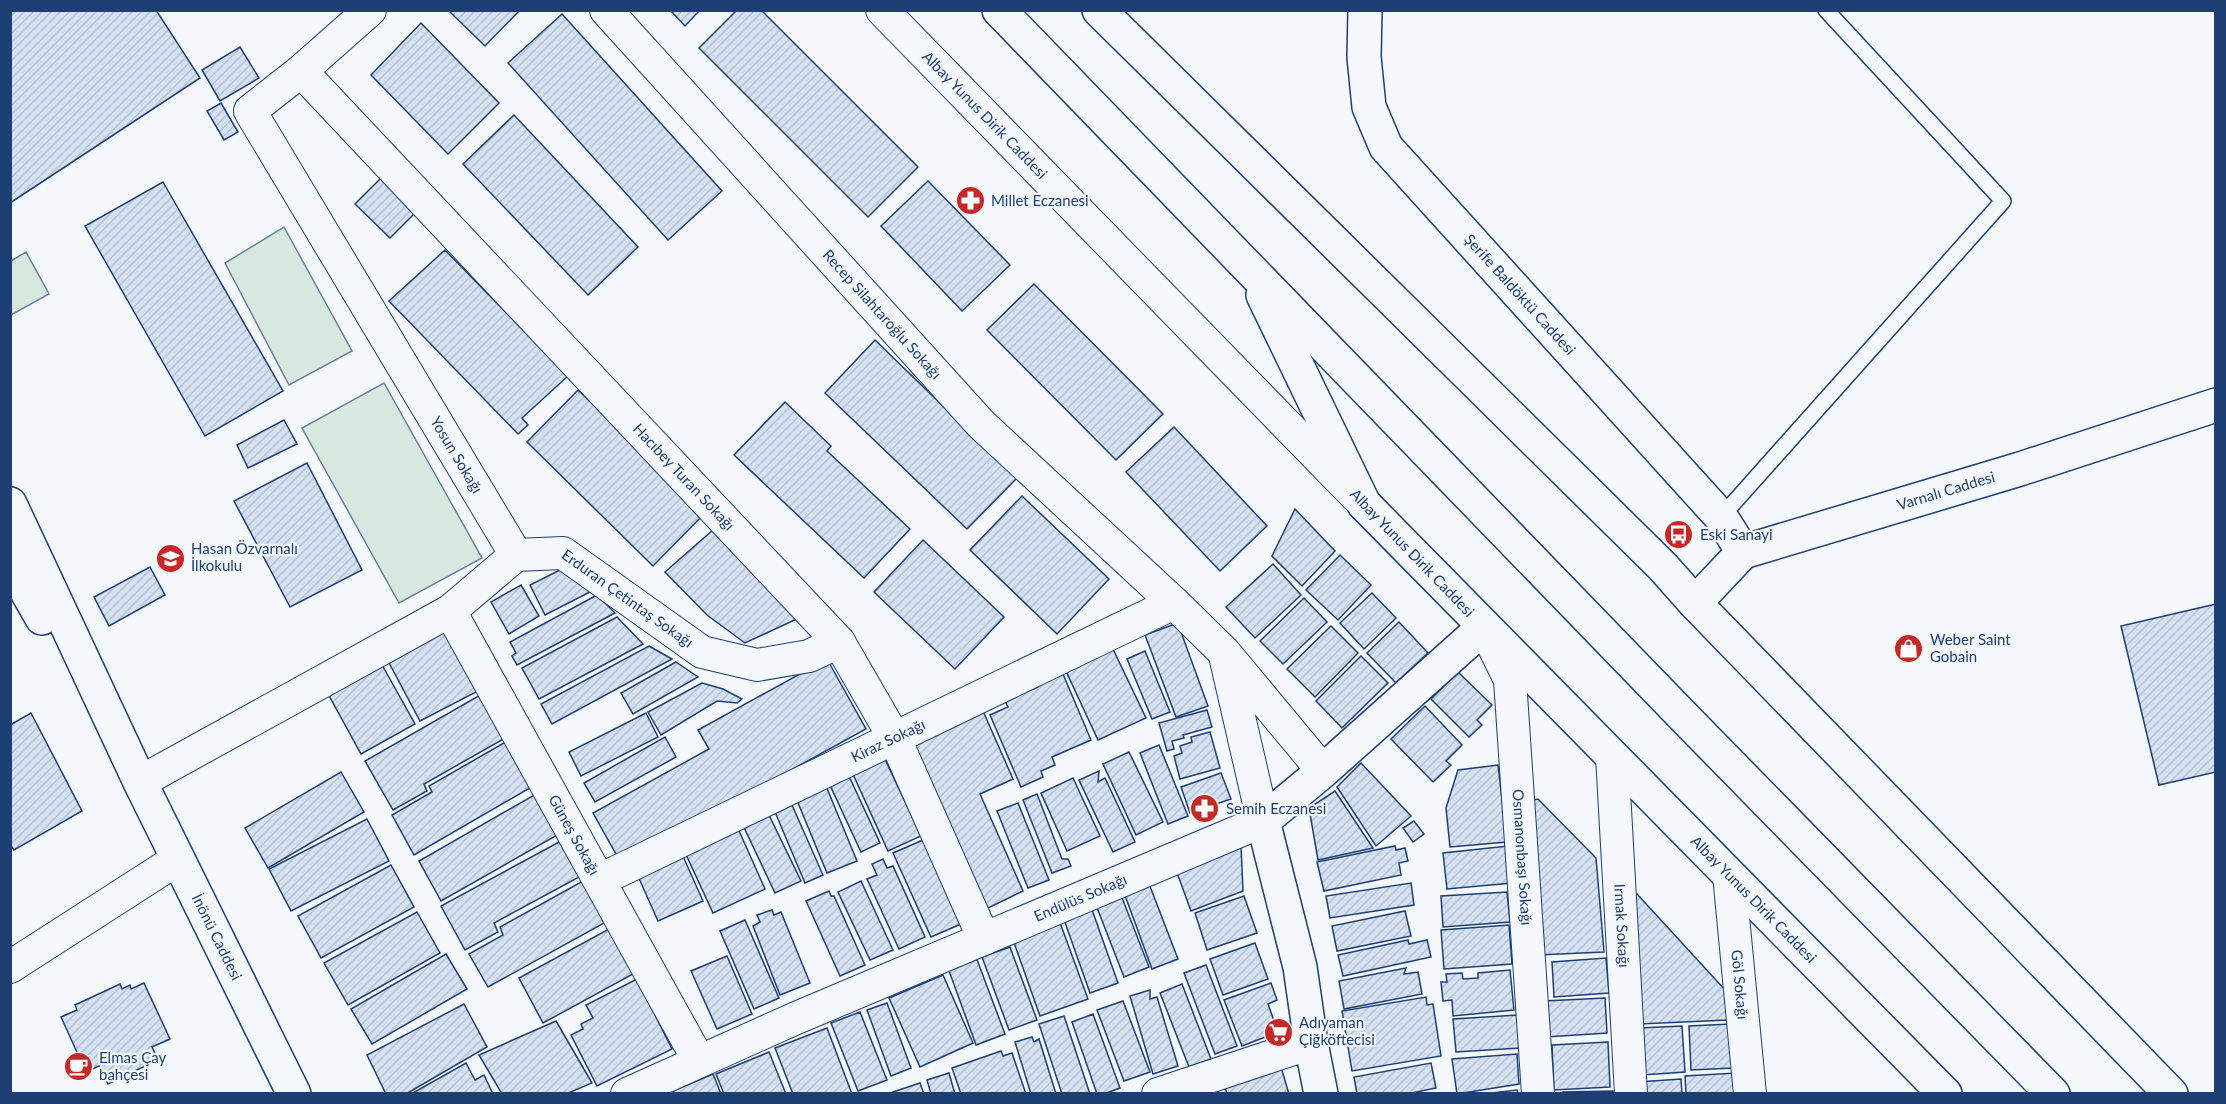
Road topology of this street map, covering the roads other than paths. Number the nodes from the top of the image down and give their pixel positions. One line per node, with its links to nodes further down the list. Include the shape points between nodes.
1 (370, 10): 10 (street, Yosun Sokağı)
2 (606, 10): 19 (street, Recep Silahtaroğlu Sokağı, via 981,424)
3 (882, 10): 14 (street, Albay Yunus Dirik Caddesi)
4 (993, 10): 9 (main road)
5 (999, 10): 9 (main road)
6 (1099, 10): 20 (main road)
7 (1365, 10): 15 (main road, Şerife Baldöktü Caddesi, via 1369,107 1386,147)
8 (1826, 10): 15 (lane, via 2003,201)
9 (1050, 63): 11 (main road)
10 (300, 71): 17 (street, Yosun Sokağı, via 250,111); 23 (street, Hacıbey Turan Sokağı)
11 (1249, 267): 14 (main road); 45 (main road)
12 (2216, 405): 16 (main road, Varnalı Caddesi)
13 (10, 504): 28 (main road, İnönü Caddesi)
14 (1364, 504): 22 (main road, Albay Yunus Dirik Caddesi)
15 (1721, 517): 16 (main road, Şerife Baldöktü Caddesi)
16 (1743, 552): 20 (main road)
17 (516, 555): 21 (street); 23 (street, Erduran Çetintaş Sokağı, via 562,553 702,652 757,664 809,656)
18 (10, 562): 28 (main road, İnönü Caddesi)
19 (1174, 603): 24 (street, Recep Silahtaroğlu Sokağı); 25 (street, Kiraz Sokağı)
20 (1695, 603): 46 (main road)
21 (450, 611): 28 (street); 32 (street, Güneş Sokağı)
22 (1484, 627): 26 (main road, Albay Yunus Dirik Caddesi); 27 (main road, Endülüs Sokağı); 41 (street, Osmanonbaşı Sokağı, via 1510,680)
23 (839, 642): 25 (street, Hacıbey Turan Sokağı)
24 (1225, 653): 27 (street); 29 (street)
25 (895, 739): 32 (street, Kiraz Sokağı); 33 (street, Hacıbey Turan Sokağı)
26 (1612, 756): 31 (main road, Albay Yunus Dirik Caddesi); 42 (street, Irmak Sokağı)
27 (1323, 771): 29 (main road, Endülüs Sokağı)
28 (140, 782): 30 (main road, İnönü Caddesi)
29 (1263, 821): 33 (street, Endülüs Sokağı); 35 (main road, via 1300,967)
30 (178, 859): 34 (street); 37 (main road, İnönü Caddesi)
31 (1729, 875): 43 (street, Göl Sokağı); 44 (main road, Albay Yunus Dirik Caddesi)
32 (600, 880): 36 (street, Güneş Sokağı)
33 (984, 939): 36 (street, Endülüs Sokağı)
34 (10, 966)
35 (1311, 1043): 39 (street); 40 (main road)
36 (699, 1061): 38 (street, Endülüs Sokağı)
37 (294, 1094)
38 (627, 1094)
39 (1158, 1094)
40 (1321, 1094)
41 (1538, 1094)
42 (1632, 1094)
43 (1750, 1094)
44 (1945, 1094)
45 (2053, 1094)
46 (2171, 1094)

